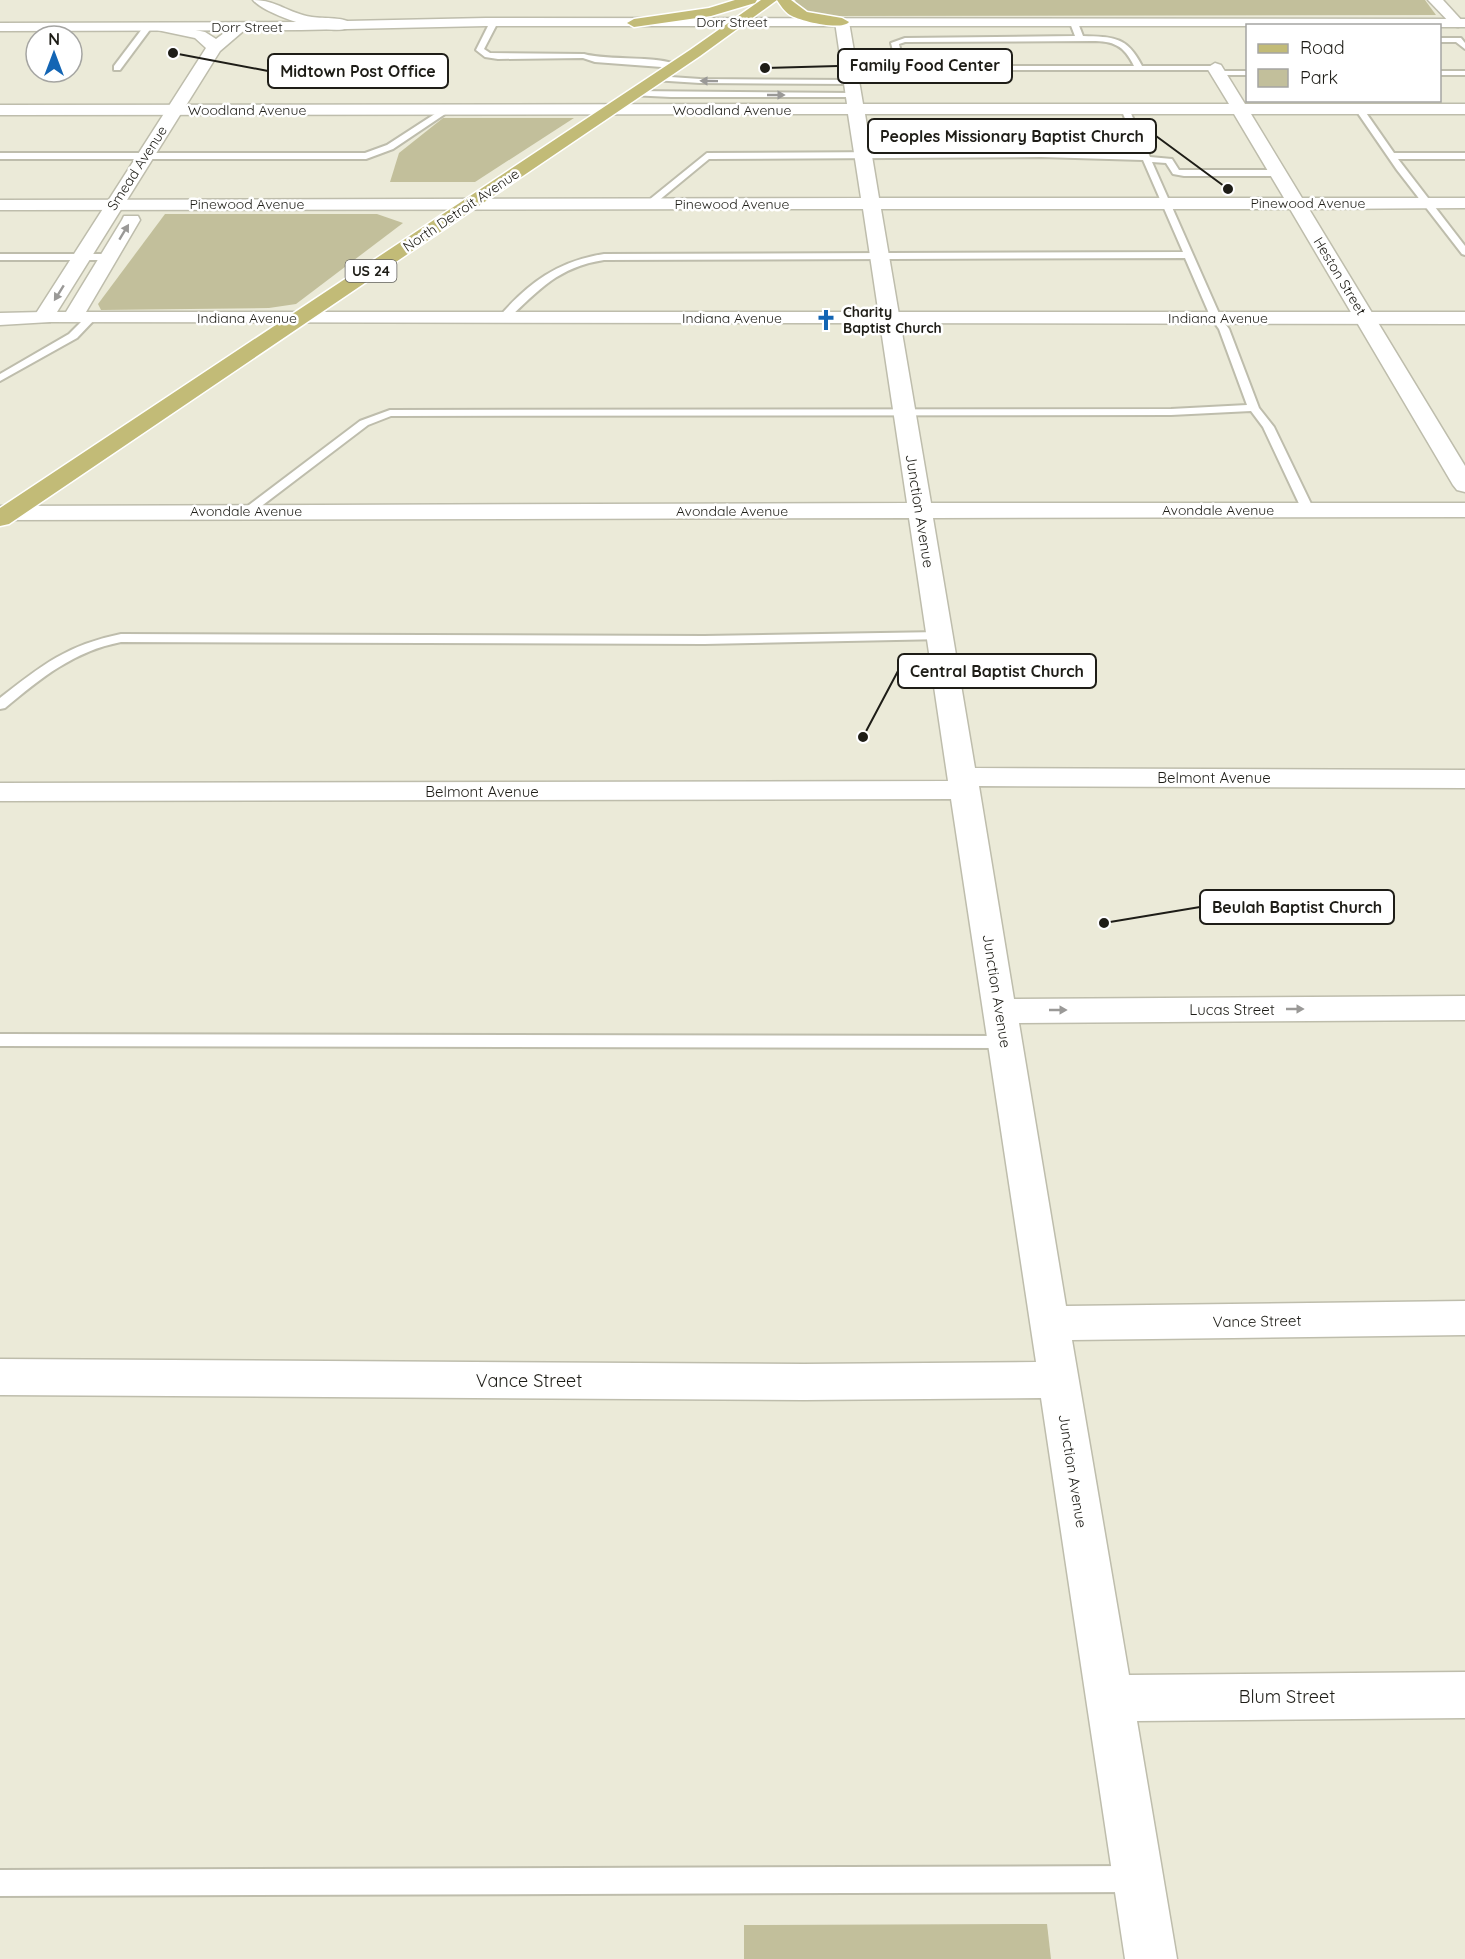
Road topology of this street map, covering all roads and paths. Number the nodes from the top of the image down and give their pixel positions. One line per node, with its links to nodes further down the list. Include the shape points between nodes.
1 (260, 0): 15 (street, via 286,16); 18 (street, Smead Avenue)
2 (750, 0): 10 (main road, via 718,11)
3 (770, 0): 7 (main road, North Detroit Avenue / US 24)
4 (784, 0): 8 (main road, via 791,11)
5 (1436, 0): 13 (street)
6 (494, 22): 10 (street, Dorr Street); 15 (street, Dorr Street); 27 (lane, via 480,50 488,55 584,56)
7 (740, 22): 8 (street, Dorr Street); 10 (street, Dorr Street); 25 (main road, North Detroit Avenue / US 24)
8 (842, 22): 9 (street, Dorr Street); 36 (street, Junction Avenue)
9 (918, 22): 11 (street, Dorr Street); 19 (lane)
10 (641, 23): 25 (main road, via 687,34 693,38)
11 (1074, 23): 14 (street, Dorr Street); 20 (lane)
12 (1442, 23): 13 (street, Dorr Street); 14 (street, Dorr Street); 22 (lane)
13 (1461, 23)
14 (1317, 24)
15 (346, 25): 18 (street, Dorr Street)
16 (0, 27): 17 (street, Dorr Street)
17 (155, 27): 18 (street, Dorr Street); 24 (street, via 205,37); 28 (lane)
18 (241, 27): 24 (street, Smead Avenue); 26 (street, Smead Avenue)
19 (924, 38): 20 (lane); 29 (lane, via 894,43)
20 (1080, 38): 30 (lane, via 1118,40 1131,50)
21 (1441, 40): 22 (lane)
22 (1458, 40): 23 (lane)
23 (1465, 47)
24 (214, 48): 44 (street, Smead Avenue)
25 (695, 53): 27 (main road, North Detroit Avenue / US 24)
26 (230, 57)
27 (675, 66): 35 (main road, North Detroit Avenue / US 24)
28 (117, 68)
29 (901, 68): 30 (lane); 36 (lane)
30 (1140, 68): 31 (lane)
31 (1217, 70): 32 (lane); 40 (street, Heston Street)
32 (1246, 73)
33 (1441, 73): 34 (lane)
34 (1465, 73)
35 (656, 78): 36 (lane, one-way to 35); 38 (main road, North Detroit Avenue / US 24)
36 (853, 89): 38 (lane, one-way to 36); 39 (street, Woodland Avenue); 47 (street, Woodland Avenue); 48 (street, Junction Avenue)
37 (209, 92): 45 (street, Smead Avenue)
38 (633, 93): 47 (main road, North Detroit Avenue / US 24)
39 (1125, 109): 40 (street, Woodland Avenue); 54 (lane)
40 (1240, 109): 41 (street, Woodland Avenue); 55 (street, Heston Street)
41 (1359, 109): 42 (street, Woodland Avenue); 52 (lane)
42 (1465, 109)
43 (0, 110): 44 (street, Woodland Avenue)
44 (175, 110): 45 (street, Woodland Avenue); 50 (street, Smead Avenue)
45 (198, 110): 46 (street, Woodland Avenue); 51 (street, Smead Avenue)
46 (447, 110): 47 (street, Woodland Avenue); 51 (lane, via 390,147 366,156)
47 (608, 110): 65 (main road, North Detroit Avenue / US 24)
48 (863, 155): 54 (lane); 56 (street, Junction Avenue); 62 (lane, via 707,156)
49 (0, 156): 50 (lane)
50 (145, 156): 51 (lane); 64 (street, Smead Avenue)
51 (170, 156): 61 (street, Smead Avenue)
52 (1392, 156): 53 (lane); 59 (lane)
53 (1465, 156)
54 (1146, 158): 55 (lane, via 1169,161 1176,172 1184,173); 57 (lane)
55 (1278, 173): 58 (street, Heston Street)
56 (871, 202): 57 (street, Pinewood Avenue); 62 (street, Pinewood Avenue); 68 (street, Junction Avenue)
57 (1166, 202): 58 (street, Pinewood Avenue); 67 (lane)
58 (1297, 203): 59 (street, Pinewood Avenue); 79 (street, Heston Street)
59 (1428, 203): 60 (street, Pinewood Avenue); 66 (lane)
60 (1465, 203)
61 (141, 204): 64 (street, Pinewood Avenue); 65 (street, Pinewood Avenue); 71 (street, Smead Avenue, one-way to 61)
62 (649, 204): 65 (street, Pinewood Avenue)
63 (0, 205): 64 (street, Pinewood Avenue)
64 (114, 205): 70 (street, Smead Avenue)
65 (470, 205): 75 (main road, North Detroit Avenue / US 24)
66 (1465, 252)
67 (1190, 255): 68 (lane); 78 (lane)
68 (880, 256): 76 (lane, via 587,260 557,270); 77 (street, Junction Avenue)
69 (0, 257): 70 (lane)
70 (81, 257): 71 (lane); 73 (street, Smead Avenue, one-way to 73)
71 (109, 257): 74 (street, Smead Avenue)
72 (0, 318): 73 (street, Indiana Avenue)
73 (43, 318): 74 (street, Indiana Avenue)
74 (81, 318): 75 (street, Indiana Avenue); 81 (lane, via 73,336)
75 (301, 318): 76 (street, Indiana Avenue); 89 (main road, North Detroit Avenue / US 24)
76 (503, 318): 77 (street, Indiana Avenue)
77 (889, 318): 78 (street, Indiana Avenue); 83 (street, Junction Avenue)
78 (1216, 318): 79 (street, Indiana Avenue); 82 (lane, via 1224,329)
79 (1365, 318): 80 (street, Indiana Avenue); 84 (street, Heston Street)
80 (1465, 318)
81 (0, 378)
82 (1254, 408): 83 (lane, via 1171,412); 85 (lane, via 1268,427)
83 (904, 411): 87 (lane, via 390,413 364,423); 88 (street, Junction Avenue)
84 (1465, 485)
85 (1308, 510): 86 (street, Avondale Avenue); 88 (street, Avondale Avenue)
86 (1465, 510)
87 (248, 511): 88 (street, Avondale Avenue); 89 (street, Avondale Avenue)
88 (920, 511): 90 (street, Junction Avenue)
89 (3, 515)
90 (940, 636): 91 (lane, via 704,640 121,638 79,647); 93 (street, Junction Avenue)
91 (0, 705)
92 (1465, 779): 93 (street, Belmont Avenue)
93 (964, 783): 94 (street, Belmont Avenue); 96 (street, Junction Avenue)
94 (0, 792)
95 (1465, 1008): 96 (street, Lucas Street, one-way to 95)
96 (1002, 1027): 97 (lane); 99 (street, Junction Avenue)
97 (0, 1040)
98 (1465, 1318): 99 (street, Vance Street)
99 (1050, 1323): 101 (street, Junction Avenue)
100 (0, 1377): 101 (street, Vance Street)
101 (1059, 1380): 103 (street, Junction Avenue)
102 (1465, 1695): 103 (street, Blum Street)
103 (1110, 1698): 104 (street, Junction Avenue)
104 (1139, 1879): 105 (lane); 106 (street, Junction Avenue)
105 (0, 1883)
106 (1151, 1959)

